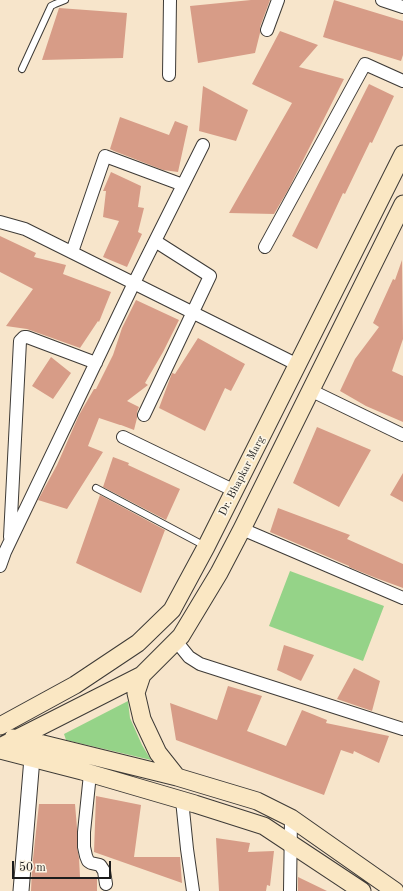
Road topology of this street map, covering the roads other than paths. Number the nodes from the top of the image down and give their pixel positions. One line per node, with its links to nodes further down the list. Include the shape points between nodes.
1 (65, 0): 7 (lane, via 51,6)
2 (170, 0): 8 (street)
3 (278, 0): 6 (street)
4 (382, 0): 5 (street)
5 (403, 7)
6 (266, 30)
7 (22, 69)
8 (169, 75)
9 (403, 81): 16 (street, via 365,64)
10 (203, 144): 12 (street)
11 (403, 154): 21 (main road, Dr. Bhapkar Marg)
12 (183, 185): 15 (street); 17 (street, via 105,156)
13 (403, 204): 22 (main road, Dr. Bhapkar Marg)
14 (0, 222): 17 (street, via 25,229)
15 (155, 241): 18 (street); 19 (street, via 210,276)
16 (265, 247)
17 (72, 252): 18 (street)
18 (134, 283): 19 (street); 20 (street)
19 (193, 312): 21 (street); 23 (street)
20 (96, 363): 31 (street); 31 (street, via 27,337 20,341)
21 (298, 365): 26 (main road, Dr. Bhapkar Marg)
22 (310, 390): 24 (street); 27 (main road, Dr. Bhapkar Marg)
23 (144, 415)
24 (403, 436)
25 (123, 437): 29 (street)
26 (259, 442): 27 (main road); 29 (main road, Dr. Bhapkar Marg)
27 (280, 452): 30 (main road, Dr. Bhapkar Marg)
28 (96, 488): 32 (lane)
29 (235, 491): 32 (main road, Dr. Bhapkar Marg)
30 (242, 529): 34 (street); 35 (main road, Dr. Bhapkar Marg, via 219,573)
31 (9, 544): 33 (street)
32 (206, 547): 37 (main road, Dr. Bhapkar Marg, via 172,610 138,643 75,685)
33 (0, 566)
34 (403, 598)
35 (176, 641): 36 (main road, Dr. Bhapkar Marg); 38 (street, via 189,657 200,664)
36 (142, 675): 39 (main road, Dr. Bhapkar Marg); 44 (main road, via 136,693 142,719 158,754)
37 (0, 726)
38 (403, 729)
39 (8, 736): 40 (main road, Dr. Bhapkar Marg); 42 (main road)
40 (0, 747)
41 (0, 750): 42 (main road)
42 (33, 750): 43 (main road); 44 (main road); 49 (street)
43 (90, 774): 45 (main road); 48 (street, via 84,847 88,861 100,865 104,871)
44 (177, 777): 46 (main road, via 257,801)
45 (182, 800): 47 (main road, via 264,826); 50 (street)
46 (291, 818): 47 (street); 53 (main road)
47 (291, 844): 51 (street); 52 (main road)
48 (106, 884)
49 (20, 890)
50 (193, 891)
51 (290, 891)
52 (362, 891)
53 (395, 891)

